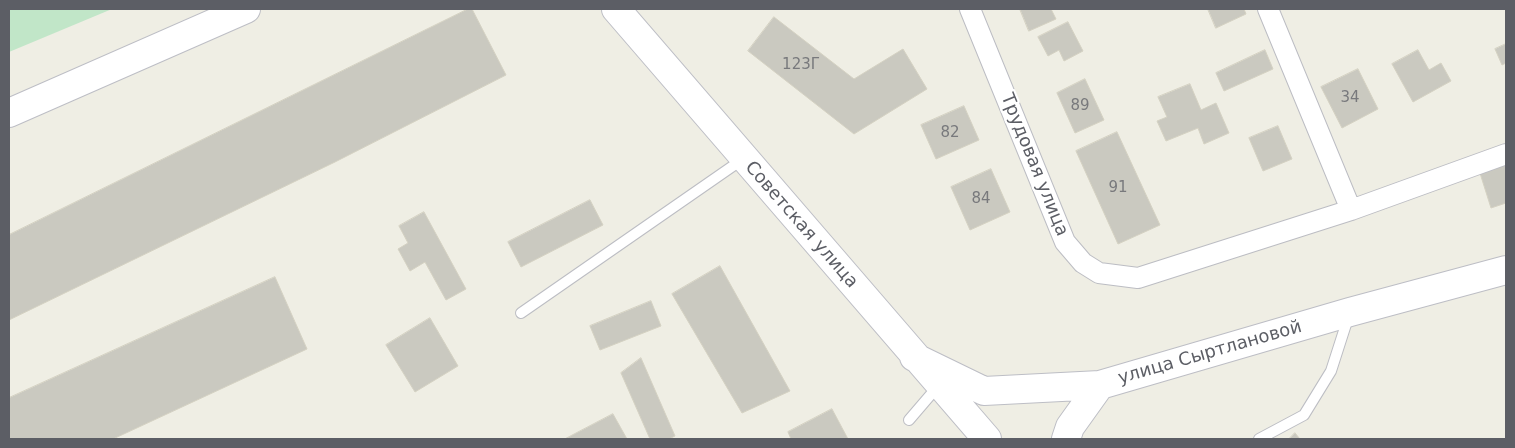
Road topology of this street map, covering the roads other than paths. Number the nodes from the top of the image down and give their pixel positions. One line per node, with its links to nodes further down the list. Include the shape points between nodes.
1 (246, 9): 5 (main road)
2 (616, 9): 7 (main road, Советская улица)
3 (970, 9): 8 (street, Трудовая улица, via 1065,242 1083,263 1099,273 1138,278)
4 (1268, 9): 8 (street)
5 (9, 113)
6 (1506, 154): 8 (street)
7 (744, 159): 11 (lane); 12 (main road, Советская улица)
8 (1351, 210)
9 (1506, 270): 10 (main road, улица Сыртлановой)
10 (1350, 312): 14 (main road, улица Сыртлановой); 18 (lane, via 1331,371 1304,414)
11 (521, 313)
12 (914, 356): 13 (main road, Советская улица); 14 (main road, улица Сыртлановой, via 984,391)
13 (940, 384): 15 (lane); 16 (main road, Советская улица)
14 (1100, 385): 17 (main road, via 1070,427)
15 (909, 420)
16 (987, 439)
17 (1066, 439)
18 (1259, 439)

